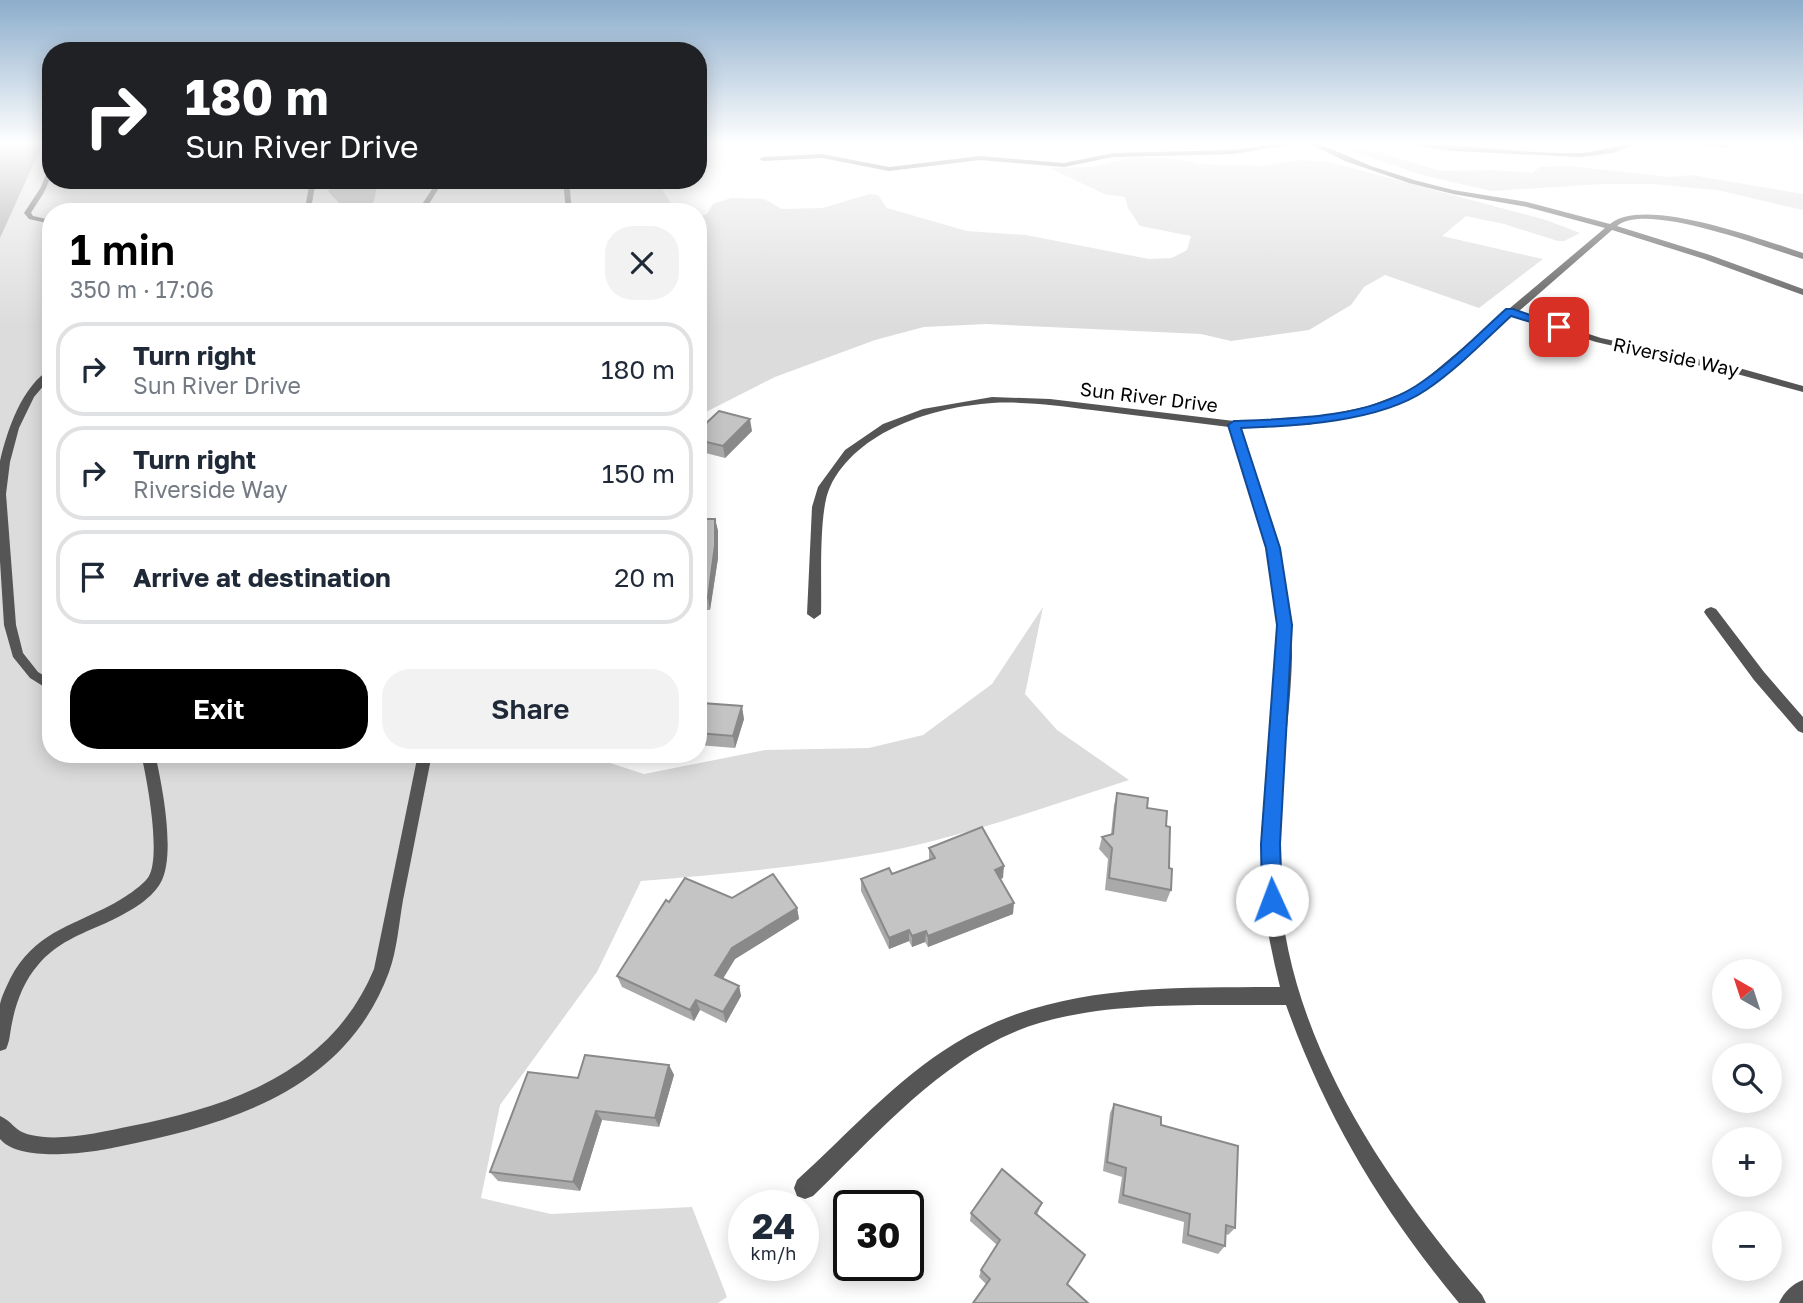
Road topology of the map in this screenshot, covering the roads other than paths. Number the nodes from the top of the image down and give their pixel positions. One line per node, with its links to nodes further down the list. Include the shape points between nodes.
1 (33, 204): 3 (lane, via 27,213)
2 (1493, 204): 4 (street)
3 (42, 220)
4 (1605, 229): 5 (street, via 1627,217 1665,218); 6 (street, via 1689,250); 7 (street); 8 (street, Sun River Drive)
5 (1803, 256)
6 (1803, 292)
7 (1803, 302)
8 (1510, 312): 10 (street, Riverside Way, via 1599,340 1739,370); 11 (street, Sun River Drive, via 1419,390 1393,401 1308,422)
9 (42, 380): 14 (lane, via 23,405 1,494 10,625 17,654)
10 (1803, 389)
11 (1234, 425): 13 (street, Sun River Drive, via 1050,402 992,400 923,412 887,426 849,452 824,487 818,508); 18 (street, via 1273,548 1281,593 1284,660 1270,881)
12 (1711, 612): 15 (street)
13 (814, 614)
14 (42, 680)
15 (1803, 727)
16 (149, 763): 19 (lane, via 161,859 155,879 128,904 72,930 25,965 15,983)
17 (423, 763): 20 (lane, via 382,969 372,997 327,1052 287,1083 256,1099 121,1138 40,1145 11,1138)
18 (1291, 996): 21 (street, via 1080,1004 997,1031 962,1049 920,1080); 23 (street, via 1308,1042 1361,1149 1399,1209)
19 (0, 1043)
20 (0, 1125)
21 (805, 1188)
22 (1803, 1291): 24 (street)
23 (1475, 1303)
24 (1791, 1303)

